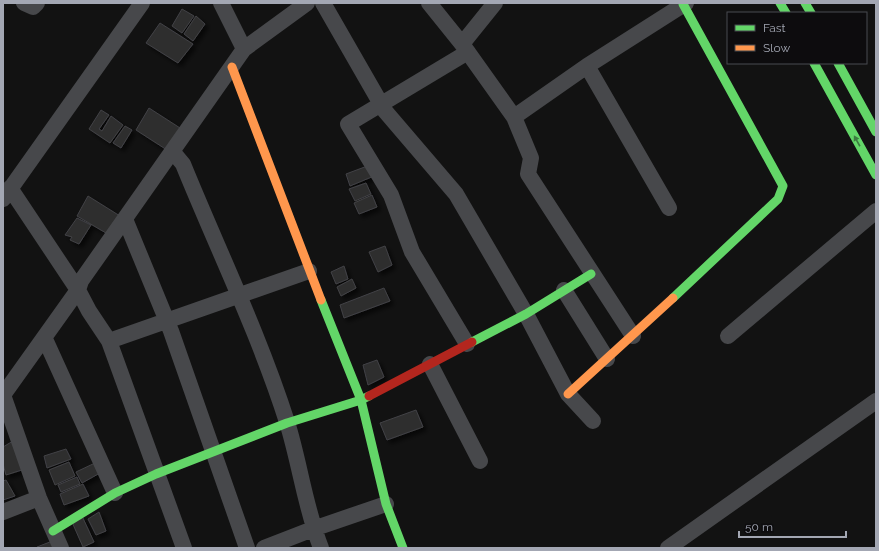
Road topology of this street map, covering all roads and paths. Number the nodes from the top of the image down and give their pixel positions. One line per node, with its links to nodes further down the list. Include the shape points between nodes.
1 (24, 3): 2 (street, via 33,7)
2 (37, 3)
3 (142, 3): 25 (street)
4 (221, 3): 15 (street)
5 (307, 3): 15 (street)
6 (323, 3): 20 (street)
7 (429, 3): 14 (street)
8 (495, 3): 14 (street)
9 (780, 3): 12 (street)
10 (805, 3): 13 (street)
11 (684, 4): 18 (street); 36 (street, via 783,186 778,199)
12 (785, 12)
13 (810, 12)
14 (465, 48): 20 (street); 21 (street)
15 (244, 49): 19 (street)
16 (815, 64): 24 (street, one-way to 16)
17 (839, 64): 22 (street)
18 (587, 66): 21 (street); 26 (street)
19 (232, 67): 23 (street); 29 (street)
20 (381, 104): 34 (street, via 456,194); 40 (street, via 351,122 349,127 388,191 412,252)
21 (514, 116): 30 (street, via 531,158 528,174)
22 (875, 127)
23 (173, 152): 28 (street); 33 (street, via 183,164)
24 (876, 175)
25 (6, 193): 31 (street)
26 (669, 208)
27 (876, 212): 37 (street)
28 (125, 219): 31 (street, via 81,281); 35 (street)
29 (309, 271): 33 (street); 45 (street)
30 (591, 274): 32 (street); 36 (street)
31 (78, 290): 38 (street); 39 (street, via 89,312)
32 (564, 290): 34 (street); 41 (street)
33 (238, 296): 35 (street); 48 (street, via 252,325)
34 (526, 314): 40 (street); 43 (street)
35 (167, 322): 39 (street); 49 (street)
36 (633, 336): 41 (street)
37 (728, 336)
38 (45, 339): 44 (street); 52 (street)
39 (109, 341): 51 (street)
40 (467, 344): 42 (street)
41 (607, 359): 43 (street)
42 (430, 364): 45 (street); 50 (street)
43 (568, 394): 47 (street)
44 (3, 395): 53 (street)
45 (361, 400): 48 (street); 54 (street)
46 (876, 401): 64 (street)
47 (594, 421)
48 (287, 423): 49 (street); 56 (street)
49 (214, 453): 51 (street); 60 (street)
50 (480, 461)
51 (156, 474): 52 (street); 59 (street)
52 (115, 493): 57 (street)
53 (39, 498): 55 (street); 57 (street)
54 (386, 504): 56 (street); 63 (street)
55 (3, 512)
56 (313, 529): 61 (street); 62 (street)
57 (53, 531): 58 (street)
58 (61, 548)
59 (184, 548)
60 (247, 548)
61 (264, 548)
62 (321, 548)
63 (403, 548)
64 (668, 548)

